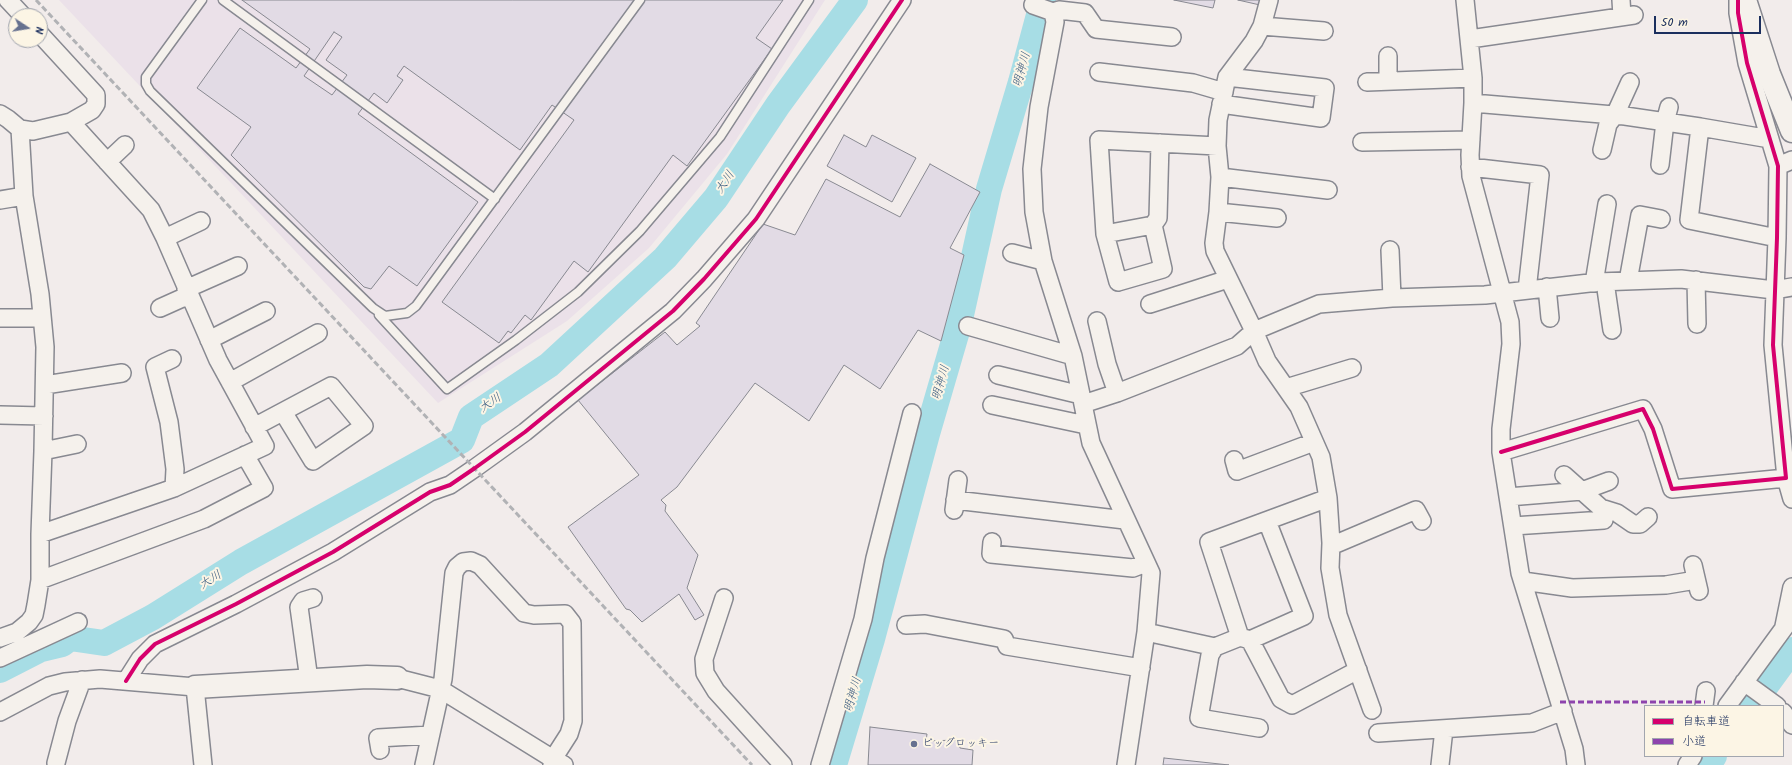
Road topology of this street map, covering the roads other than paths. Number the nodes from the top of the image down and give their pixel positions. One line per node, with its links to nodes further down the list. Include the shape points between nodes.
1 (8, 0): 11 (street)
2 (202, 0): 76 (lane, via 146,77 146,84 150,91)
3 (223, 0): 48 (lane)
4 (640, 0): 48 (lane)
5 (809, 0): 76 (lane, via 720,137 640,231 578,292 516,340 447,388)
6 (902, 0): 149 (street, via 756,219 673,311 476,468 450,485 430,492 332,552 155,644)
7 (1269, 0): 14 (street)
8 (1464, 0): 17 (street)
9 (1738, 0): 34 (street, via 1747,62)
10 (1745, 0): 30 (street)
11 (16, 8)
12 (1043, 8): 16 (street, via 1084,13 1096,29); 61 (street, via 1055,22 1039,107 1032,169 1034,212)
13 (1626, 10): 17 (street)
14 (1262, 26): 15 (street); 25 (street)
15 (1324, 31)
16 (1172, 37)
17 (1470, 39): 21 (street)
18 (48, 43): 31 (street, via 96,95 96,104 92,110)
19 (1388, 56): 22 (street)
20 (1099, 72): 25 (street, via 1193,83)
21 (1473, 78): 22 (street); 26 (street)
22 (1388, 81): 23 (street)
23 (1367, 82)
24 (1630, 82): 29 (street)
25 (1224, 91): 25 (street, via 1321,118 1325,88); 39 (street, via 1218,120)
26 (1473, 103): 29 (street); 35 (street)
27 (0, 114): 33 (street)
28 (1667, 114): 29 (street); 32 (street); 43 (street)
29 (1615, 116): 40 (street, via 1608,124)
30 (1789, 117)
31 (72, 122): 33 (street, via 33,131); 41 (street)
32 (1700, 127): 34 (street); 58 (street, via 1689,220)
33 (20, 129): 47 (street)
34 (1770, 138): 42 (street)
35 (1471, 140): 36 (street); 44 (street)
36 (1362, 142)
37 (1160, 143): 39 (street); 55 (street, via 1158,218); 56 (street, via 1099,140)
38 (125, 145): 41 (street)
39 (1218, 146): 45 (street)
40 (1602, 150)
41 (107, 162): 57 (street, via 151,210)
42 (1785, 163): 58 (street)
43 (1660, 165)
44 (1470, 167): 69 (street, via 1540,175); 72 (street, via 1476,200)
45 (1220, 177): 46 (street); 51 (street)
46 (1328, 190)
47 (24, 196): 49 (street); 79 (street)
48 (495, 199): 76 (lane, via 416,306 407,313 385,316)
49 (0, 200)
50 (1607, 204): 66 (street)
51 (1218, 212): 52 (street); 63 (street, via 1215,251)
52 (1277, 218)
53 (1661, 219): 65 (street, via 1640,215)
54 (201, 221): 57 (street)
55 (1153, 225): 56 (street); 56 (street, via 1163,270 1118,282)
56 (1105, 234)
57 (165, 238): 71 (street)
58 (1777, 238): 70 (street)
59 (1390, 250): 73 (street)
60 (1012, 253): 61 (street)
61 (1043, 261): 88 (street)
62 (238, 266): 71 (street)
63 (1228, 280): 74 (street); 85 (street)
64 (1696, 280): 65 (street); 70 (street); 82 (street)
65 (1628, 281): 66 (street)
66 (1599, 282): 67 (street); 84 (street)
67 (1547, 287): 69 (street); 80 (street)
68 (1792, 287): 70 (street)
69 (1528, 290): 72 (street)
70 (1774, 290): 112 (street, via 1773,345)
71 (188, 292): 75 (street); 87 (street)
72 (1502, 293): 73 (street); 108 (street, via 1510,322 1511,344 1501,429)
73 (1392, 298): 85 (street, via 1319,304)
74 (1150, 304)
75 (160, 308)
76 (373, 308)
77 (266, 311): 87 (street)
78 (0, 318): 79 (street)
79 (42, 318): 94 (street)
80 (1550, 318)
81 (1097, 321): 96 (street)
82 (1697, 324)
83 (968, 326): 88 (street)
84 (1612, 330)
85 (1254, 331): 95 (street, via 1267,361); 96 (street, via 1237,346)
86 (318, 333): 93 (street)
87 (209, 340): 93 (street)
88 (1073, 356): 97 (street)
89 (172, 359): 115 (street, via 155,367 169,422 175,469)
90 (1352, 368): 95 (street)
91 (122, 372): 94 (street)
92 (998, 375): 97 (street)
93 (230, 382): 104 (street)
94 (45, 385): 102 (street)
95 (1286, 388): 105 (street, via 1299,407)
96 (1117, 393): 97 (street)
97 (1082, 399): 103 (street)
98 (992, 405): 103 (street)
99 (283, 412): 99 (street, via 331,386 364,426 313,461); 104 (street)
100 (912, 413): 170 (street, via 875,558 863,619)
101 (0, 415): 102 (street)
102 (44, 416): 107 (street)
103 (1086, 425): 121 (street, via 1091,443)
104 (254, 427): 109 (street, via 265,446)
105 (1314, 442): 110 (street, via 1237,471); 118 (street, via 1321,457)
106 (77, 444): 107 (street)
107 (43, 451): 126 (street)
108 (1501, 452): 112 (street, via 1644,409 1672,489); 117 (street)
109 (245, 454): 115 (street); 131 (street, via 264,488 204,520)
110 (1234, 460)
111 (1564, 475): 116 (street)
112 (1786, 478): 119 (street)
113 (958, 480): 121 (street, via 954,505)
114 (1609, 481): 116 (street)
115 (174, 488): 126 (street)
116 (1582, 491): 117 (street); 120 (street, via 1601,508 1617,513 1633,524 1640,524)
117 (1508, 497): 125 (street)
118 (1328, 498): 123 (street); 128 (street)
119 (1792, 499)
120 (1648, 517)
121 (1125, 520): 129 (street)
122 (1604, 520): 125 (street)
123 (1267, 521): 141 (street, via 1209,542); 141 (street, via 1304,616)
124 (1422, 521): 128 (street, via 1416,510)
125 (1513, 526): 132 (street)
126 (40, 534): 131 (street)
127 (992, 542): 129 (street, via 991,554 1133,568)
128 (1331, 546): 145 (street, via 1330,568 1338,614)
129 (1146, 563): 139 (street, via 1151,573)
130 (1696, 578): 132 (street, via 1666,586 1572,588)
131 (40, 580): 140 (street, via 34,615 17,632)
132 (1523, 581): 156 (street)
133 (1792, 587): 137 (street)
134 (313, 598): 148 (street, via 303,601 299,606)
135 (724, 598): 169 (street, via 704,659 705,672 716,691)
136 (78, 622): 143 (street)
137 (1788, 622): 150 (street)
138 (906, 625): 144 (street, via 932,625 1004,639 1008,646)
139 (1146, 632): 142 (street); 144 (street)
140 (0, 638)
141 (1245, 638): 142 (street); 145 (street, via 1281,700 1292,705)
142 (1215, 648): 160 (street, via 1210,655 1199,718)
143 (0, 658)
144 (1141, 668): 171 (street)
145 (1358, 670): 155 (street)
146 (397, 678): 148 (street); 152 (street)
147 (82, 680): 149 (street); 157 (street, via 49,686); 165 (street, via 67,721)
148 (309, 680): 151 (street)
149 (126, 681): 151 (street)
150 (1747, 684): 153 (street); 154 (street)
151 (195, 687): 167 (street)
152 (440, 689): 163 (street); 166 (street); 166 (street, via 454,574 463,562 471,561 480,565 524,613 565,614 572,623 573,721)
153 (1728, 705)
154 (1775, 705)
155 (1372, 710)
156 (1562, 711): 161 (street, via 1532,723); 173 (street)
157 (0, 712)
158 (1784, 715): 159 (street)
159 (1792, 725)
160 (1259, 728)
161 (1444, 729): 162 (street); 172 (street)
162 (1378, 733)
163 (430, 735): 164 (street, via 378,738); 168 (street)
164 (380, 750)
165 (56, 763)
166 (557, 763)
167 (203, 765)
168 (424, 765)
169 (783, 765)
170 (820, 765)
171 (1126, 765)
172 (1440, 765)
173 (1576, 765)

